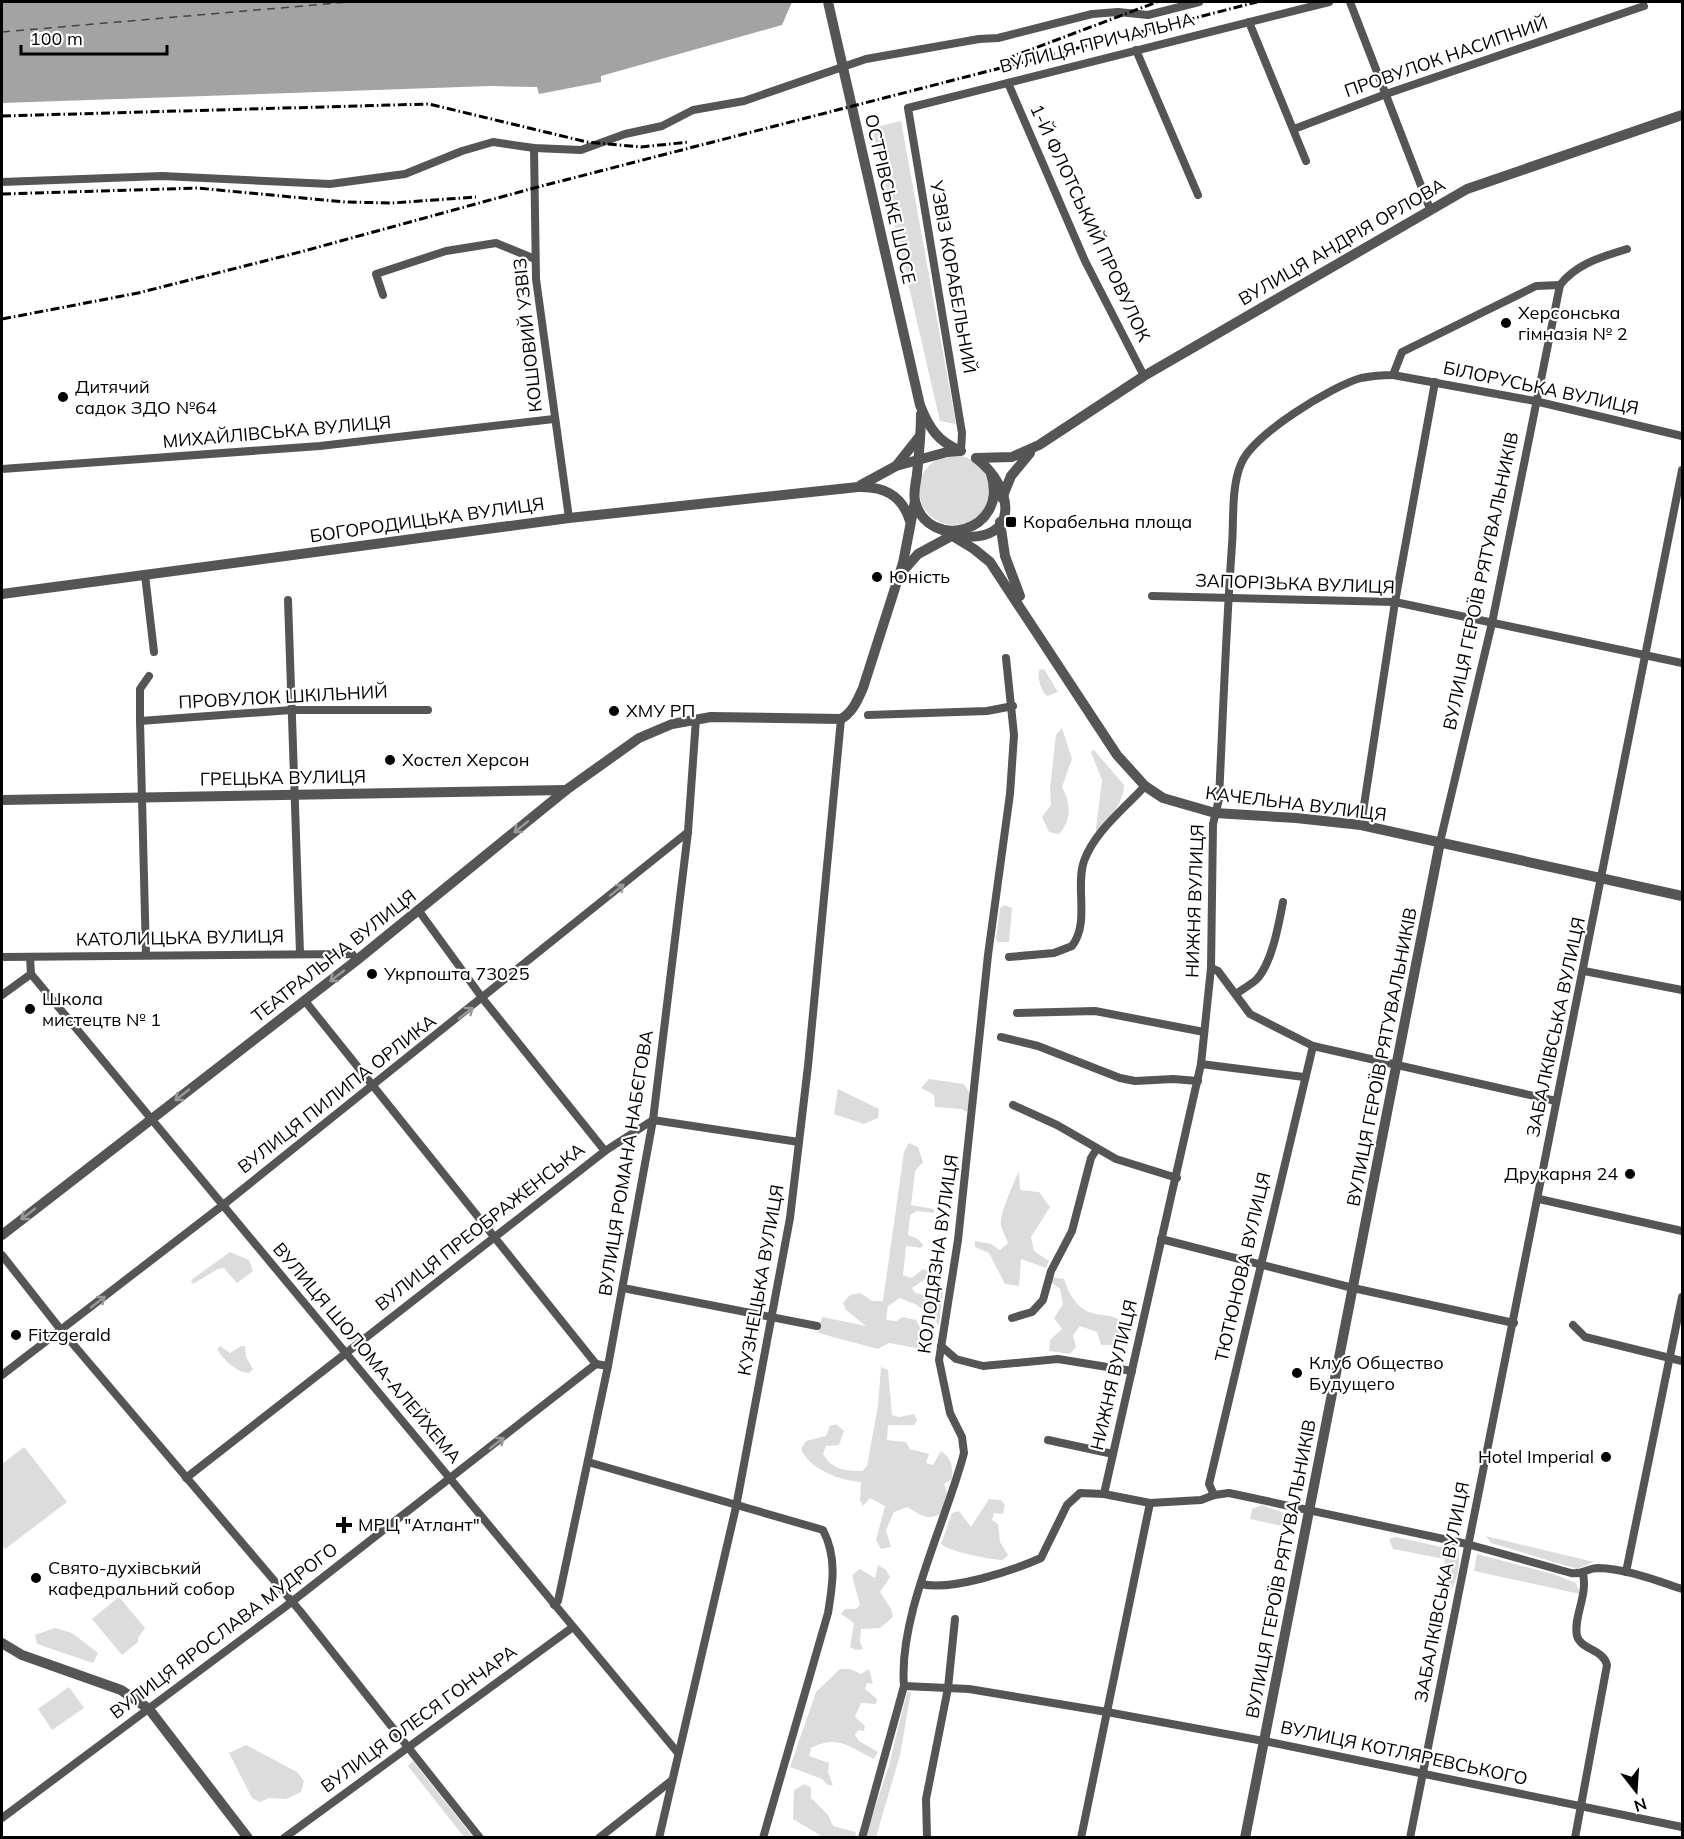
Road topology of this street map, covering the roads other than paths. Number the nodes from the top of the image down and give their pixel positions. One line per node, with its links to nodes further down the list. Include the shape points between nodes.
1 (828, 2): 26 (street, ОСТРІВСЬКЕ ШОСЕ)
2 (1199, 2): 13 (street, via 1148,15 1092,14 998,38 866,59 744,101 693,110 662,126 624,134 581,150)
3 (1329, 2): 6 (street, ВУЛИЦЯ ПРИЧАЛЬНА)
4 (1350, 2): 9 (street)
5 (1644, 6): 9 (street, ПРОВУЛОК НАСИПНИЙ)
6 (1249, 22): 7 (street, ВУЛИЦЯ ПРИЧАЛЬНА); 12 (street)
7 (1136, 50): 8 (street, ВУЛИЦЯ ПРИЧАЛЬНА); 16 (street)
8 (1008, 82): 10 (street, ВУЛИЦЯ ПРИЧАЛЬНА); 23 (street, 1-Й ФЛОТСЬКИЙ ПРОВУЛОК, via 1085,261)
9 (1386, 94): 12 (street, ПРОВУЛОК НАСИПНИЙ); 17 (street)
10 (908, 108): 31 (street, УЗВІЗ КОРАБЕЛЬНИЙ, via 962,433)
11 (1683, 114): 17 (street, ВУЛИЦЯ АНДРІЯ ОРЛОВА, via 1467,189)
12 (1294, 129): 14 (street)
13 (534, 148): 15 (street, via 494,142 405,174 330,184 162,176); 19 (street, КОШОВИЙ УЗВІЗ)
14 (1306, 161)
15 (2, 182)
16 (1197, 195)
17 (1430, 209): 23 (street, ВУЛИЦЯ АНДРІЯ ОРЛОВА)
18 (1627, 249): 20 (street, via 1585,264 1568,274)
19 (535, 259): 21 (street, via 496,243 446,251 376,274); 27 (street, КОШОВИЙ УЗВІЗ)
20 (1560, 285): 22 (street, via 1536,286 1402,351); 25 (street, ВУЛИЦЯ ГЕРОЇВ РЯТУВАЛЬНИКІВ)
21 (383, 295)
22 (1393, 375): 24 (street, БІЛОРУСЬКА ВУЛИЦЯ); 55 (street, НИЖНЯ ВУЛИЦЯ, via 1360,378 1336,388 1282,422 1246,454 1237,483)
23 (1144, 376): 30 (street, ВУЛИЦЯ АНДРІЯ ОРЛОВА)
24 (1435, 382): 25 (street, БІЛОРУСЬКА ВУЛИЦЯ); 57 (street)
25 (1535, 401): 28 (street, БІЛОРУСЬКА ВУЛИЦЯ); 59 (street, ВУЛИЦЯ ГЕРОЇВ РЯТУВАЛЬНИКІВ)
26 (920, 405): 29 (street, ОСТРІВСЬКЕ ШОСЕ); 31 (street, ОСТРІВСЬКЕ ШОСЕ, via 936,436)
27 (554, 419): 36 (street, МИХАЙЛІВСЬКА ВУЛИЦЯ, via 362,442); 43 (street, КОШОВИЙ УЗВІЗ)
28 (1683, 436)
29 (919, 437): 34 (street, ОСТРІВСЬКЕ ШОСЕ); 35 (street, БОГОРОДИЦЬКА ВУЛИЦЯ)
30 (1039, 445): 33 (street, ВУЛИЦЯ АНДРІЯ ОРЛОВА, via 1012,457); 41 (street, ВУЛИЦЯ АНДРІЯ ОРЛОВА, via 1017,466)
31 (961, 452): 32 (street); 33 (street)
32 (934, 456): 34 (street, БОГОРОДИЦЬКА ВУЛИЦЯ); 38 (street)
33 (976, 458): 41 (street, via 991,474)
34 (918, 460): 35 (street, БОГОРОДИЦЬКА ВУЛИЦЯ); 38 (street, ОСТРІВСЬКЕ ШОСЕ)
35 (896, 466): 39 (street, БОГОРОДИЦЬКА ВУЛИЦЯ)
36 (2, 469)
37 (1683, 470): 61 (street, ЗАБАЛКІВСЬКА ВУЛИЦЯ)
38 (917, 476): 42 (street)
39 (858, 487): 40 (street, БОГОРОДИЦЬКА ВУЛИЦЯ); 43 (street, БОГОРОДИЦЬКА ВУЛИЦЯ)
40 (881, 488): 42 (street, БОГОРОДИЦЬКА ВУЛИЦЯ); 44 (street, via 900,500)
41 (999, 499): 45 (street, КАЧЕЛЬНА ВУЛИЦЯ); 45 (street, via 1007,506); 47 (street)
42 (915, 501): 44 (street); 46 (street, via 929,523)
43 (568, 518): 51 (street, БОГОРОДИЦЬКА ВУЛИЦЯ)
44 (911, 522): 52 (street)
45 (1000, 526): 48 (street, via 977,535); 58 (street, КАЧЕЛЬНА ВУЛИЦЯ, via 1005,556)
46 (940, 529): 47 (street); 48 (street, КАЧЕЛЬНА ВУЛИЦЯ)
47 (966, 530): 48 (street)
48 (951, 535): 49 (street); 50 (street, КАЧЕЛЬНА ВУЛИЦЯ)
49 (934, 543): 50 (street); 52 (street, via 911,560)
50 (967, 544): 58 (street, КАЧЕЛЬНА ВУЛИЦЯ, via 990,562)
51 (145, 575): 53 (street, БОГОРОДИЦЬКА ВУЛИЦЯ); 60 (street)
52 (899, 576): 70 (street, via 863,688 851,711)
53 (2, 594)
54 (1152, 596): 55 (street, ЗАПОРІЗЬКА ВУЛИЦЯ)
55 (1228, 598): 57 (street, ЗАПОРІЗЬКА ВУЛИЦЯ); 77 (street, НИЖНЯ ВУЛИЦЯ, via 1219,799)
56 (288, 600): 66 (street)
57 (1395, 602): 59 (street, ЗАПОРІЗЬКА ВУЛИЦЯ); 78 (street)
58 (1029, 619): 72 (street, КАЧЕЛЬНА ВУЛИЦЯ, via 1117,755)
59 (1492, 623): 61 (street, ЗАПОРІЗЬКА ВУЛИЦЯ); 80 (street, ВУЛИЦЯ ГЕРОЇВ РЯТУВАЛЬНИКІВ)
60 (154, 652)
61 (1645, 655): 63 (street, ЗАПОРІЗЬКА ВУЛИЦЯ); 81 (street, ЗАБАЛКІВСЬКА ВУЛИЦЯ)
62 (1006, 658): 65 (street, КОЛОДЯЗНА ВУЛИЦЯ)
63 (1683, 663)
64 (149, 676): 71 (street, via 140,689)
65 (1013, 706): 68 (street, via 987,711); 133 (street, КОЛОДЯЗНА ВУЛИЦЯ, via 1010,794 988,955 958,1240)
66 (292, 710): 67 (street, ПРОВУЛОК ШКІЛЬНИЙ); 71 (street, ПРОВУЛОК ШКІЛЬНИЙ); 74 (street)
67 (428, 710)
68 (868, 715)
69 (696, 719): 70 (street); 73 (street, ТЕАТРАЛЬНА ВУЛИЦЯ, via 639,738); 79 (street, ВУЛИЦЯ РОМАНА НАБЄГОВА)
70 (841, 719): 112 (street, КУЗНЕЦЬКА ВУЛИЦЯ)
71 (140, 721): 75 (street)
72 (1145, 786): 77 (street, КАЧЕЛЬНА ВУЛИЦЯ, via 1176,804); 89 (street, via 1109,822 1088,853 1082,871 1079,932 1072,946 1054,954)
73 (566, 790): 74 (street, ГРЕЦЬКА ВУЛИЦЯ); 84 (street, ТЕАТРАЛЬНА ВУЛИЦЯ, one-way to 84)
74 (296, 794): 75 (street, ГРЕЦЬКА ВУЛИЦЯ); 85 (street)
75 (143, 797): 76 (street, ГРЕЦЬКА ВУЛИЦЯ); 86 (street)
76 (2, 800)
77 (1215, 813): 78 (street, КАЧЕЛЬНА ВУЛИЦЯ); 91 (street, НИЖНЯ ВУЛИЦЯ)
78 (1361, 825): 80 (street, КАЧЕЛЬНА ВУЛИЦЯ)
79 (688, 832): 97 (street, ВУЛИЦЯ ПИЛИПА ОРЛИКА, one-way to 79); 111 (street, ВУЛИЦЯ РОМАНА НАБЄГОВА)
80 (1440, 842): 81 (street, КАЧЕЛЬНА ВУЛИЦЯ); 103 (street, ВУЛИЦЯ ГЕРОЇВ РЯТУВАЛЬНИКІВ)
81 (1603, 878): 82 (street, КАЧЕЛЬНА ВУЛИЦЯ); 92 (street, ЗАБАЛКІВСЬКА ВУЛИЦЯ)
82 (1683, 896)
83 (1283, 902): 95 (street, via 1275,939 1262,970 1256,980)
84 (419, 911): 90 (street, ТЕАТРАЛЬНА ВУЛИЦЯ); 97 (street)
85 (300, 953): 86 (street, КАТОЛИЦЬКА ВУЛИЦЯ); 90 (street, КАТОЛИЦЬКА ВУЛИЦЯ, via 352,954)
86 (146, 955): 88 (street, КАТОЛИЦЬКА ВУЛИЦЯ)
87 (2, 957): 88 (street, КАТОЛИЦЬКА ВУЛИЦЯ)
88 (30, 957): 93 (street)
89 (1010, 957)
90 (357, 960): 98 (street, ТЕАТРАЛЬНА ВУЛИЦЯ, one-way to 98)
91 (1211, 968): 95 (street, via 1218,970); 100 (street, НИЖНЯ ВУЛИЦЯ)
92 (1584, 971): 94 (street); 108 (street, ЗАБАЛКІВСЬКА ВУЛИЦЯ)
93 (31, 974): 96 (street); 110 (street, ВУЛИЦЯ ШОЛОМА-АЛЕЙХЕМА)
94 (1683, 990)
95 (1236, 994): 102 (street, via 1257,1018)
96 (2, 995)
97 (483, 999): 107 (street, ВУЛИЦЯ ПИЛИПА ОРЛИКА, one-way to 97); 114 (street)
98 (305, 1001): 107 (street); 110 (street, ТЕАТРАЛЬНА ВУЛИЦЯ, one-way to 110)
99 (1017, 1013): 100 (street, via 1095,1011)
100 (1204, 1032): 104 (street, НИЖНЯ ВУЛИЦЯ)
101 (1000, 1037): 106 (street, via 1038,1046 1120,1078)
102 (1313, 1046): 103 (street); 105 (street, ТЮТЮНОВА ВУЛИЦЯ)
103 (1398, 1063): 108 (street); 125 (street, ВУЛИЦЯ ГЕРОЇВ РЯТУВАЛЬНИКІВ)
104 (1201, 1064): 105 (street); 106 (street, НИЖНЯ ВУЛИЦЯ)
105 (1305, 1077): 123 (street, ТЮТЮНОВА ВУЛИЦЯ)
106 (1198, 1081): 115 (street, НИЖНЯ ВУЛИЦЯ)
107 (374, 1085): 117 (street, ВУЛИЦЯ ПИЛИПА ОРЛИКА); 120 (street)
108 (1556, 1101): 116 (street, ЗАБАЛКІВСЬКА ВУЛИЦЯ)
109 (1013, 1105): 113 (street, via 1057,1125)
110 (152, 1118): 117 (street, ВУЛИЦЯ ШОЛОМА-АЛЕЙХЕМА); 119 (street, ТЕАТРАЛЬНА ВУЛИЦЯ, one-way to 119)
111 (653, 1119): 112 (street); 114 (street, ВУЛИЦЯ ПРЕОБРАЖЕНСЬКА); 124 (street, ВУЛИЦЯ РОМАНА НАБЄГОВА)
112 (799, 1142): 127 (street, КУЗНЕЦЬКА ВУЛИЦЯ)
113 (1096, 1150): 115 (street); 128 (street, via 1072,1232 1051,1271 1043,1300 1032,1312)
114 (605, 1151): 120 (street, ВУЛИЦЯ ПРЕОБРАЖЕНСЬКА)
115 (1177, 1178): 121 (street, НИЖНЯ ВУЛИЦЯ)
116 (1539, 1199): 118 (street); 129 (street, ЗАБАЛКІВСЬКА ВУЛИЦЯ)
117 (223, 1205): 132 (street, ВУЛИЦЯ ПИЛИПА ОРЛИКА, one-way to 117); 134 (street, ВУЛИЦЯ ШОЛОМА-АЛЕЙХЕМА)
118 (1683, 1231)
119 (2, 1235)
120 (494, 1238): 134 (street, ВУЛИЦЯ ПРЕОБРАЖЕНСЬКА); 137 (street)
121 (1161, 1239): 123 (street); 139 (street, НИЖНЯ ВУЛИЦЯ)
122 (2, 1255): 132 (street)
123 (1261, 1264): 125 (street); 147 (street, ТЮТЮНОВА ВУЛИЦЯ, via 1209,1484)
124 (623, 1288): 127 (street); 138 (street, ВУЛИЦЯ РОМАНА НАБЄГОВА)
125 (1353, 1288): 129 (street); 150 (street, ВУЛИЦЯ ГЕРОЇВ РЯТУВАЛЬНИКІВ)
126 (1683, 1297): 135 (street)
127 (773, 1316): 131 (street); 149 (street, КУЗНЕЦЬКА ВУЛИЦЯ)
128 (1012, 1318)
129 (1514, 1323): 151 (street, ЗАБАЛКІВСЬКА ВУЛИЦЯ)
130 (1573, 1325): 135 (street, via 1585,1337)
131 (817, 1326)
132 (61, 1330): 140 (street, ВУЛИЦЯ ПИЛИПА ОРЛИКА); 144 (street)
133 (941, 1346): 139 (street, via 956,1359 983,1366 1058,1359); 154 (street, КОЛОДЯЗНА ВУЛИЦЯ, via 940,1372 950,1413 965,1446)
134 (344, 1352): 144 (street, ВУЛИЦЯ ПРЕОБРАЖЕНСЬКА); 145 (street, ВУЛИЦЯ ШОЛОМА-АЛЕЙХЕМА)
135 (1672, 1359): 136 (street); 152 (street)
136 (1683, 1361)
137 (596, 1364): 138 (street); 145 (street, ВУЛИЦЯ ЯРОСЛАВА МУДРОГО, one-way to 137)
138 (608, 1366): 143 (street, ВУЛИЦЯ РОМАНА НАБЄГОВА)
139 (1132, 1371): 142 (street, НИЖНЯ ВУЛИЦЯ)
140 (2, 1376)
141 (1048, 1440): 142 (street)
142 (1113, 1454): 146 (street, НИЖНЯ ВУЛИЦЯ)
143 (588, 1462): 149 (street); 157 (street, ВУЛИЦЯ РОМАНА НАБЄГОВА)
144 (186, 1478): 156 (street)
145 (451, 1479): 156 (street, ВУЛИЦЯ ЯРОСЛАВА МУДРОГО); 157 (street, ВУЛИЦЯ ШОЛОМА-АЛЕЙХЕМА)
146 (1104, 1494): 148 (street); 154 (street, via 1086,1492 1071,1499 1041,1558 978,1579)
147 (1214, 1495): 148 (street, via 1201,1500); 150 (street, via 1229,1493)
148 (1150, 1503): 166 (street)
149 (736, 1507): 169 (street, КУЗНЕЦЬКА ВУЛИЦЯ); 180 (street, via 823,1530 833,1555 828,1613)
150 (1310, 1511): 151 (street); 167 (street, ВУЛИЦЯ ГЕРОЇВ РЯТУВАЛЬНИКІВ)
151 (1467, 1544): 153 (street); 170 (street, ЗАБАЛКІВСЬКА ВУЛИЦЯ)
152 (1626, 1572): 153 (street, via 1597,1568); 155 (street)
153 (1583, 1574): 172 (street, via 1586,1585 1577,1635 1582,1643 1602,1655 1607,1665)
154 (921, 1584): 163 (street, КОЛОДЯЗНА ВУЛИЦЯ, via 903,1669)
155 (1683, 1589)
156 (292, 1601): 165 (street, ВУЛИЦЯ ЯРОСЛАВА МУДРОГО); 168 (street)
157 (554, 1605): 159 (street, ВУЛИЦЯ ШОЛОМА-АЛЕЙХЕМА)
158 (955, 1619): 164 (street)
159 (573, 1627): 168 (street, ВУЛИЦЯ ОЛЕСЯ ГОНЧАРА); 169 (street, ВУЛИЦЯ ШОЛОМА-АЛЕЙХЕМА)
160 (2, 1643): 162 (street)
161 (2, 1647): 162 (street)
162 (22, 1655): 165 (street, via 118,1688)
163 (904, 1686): 164 (street, ВУЛИЦЯ КОТЛЯРЕВСЬКОГО); 181 (street, КОЛОДЯЗНА ВУЛИЦЯ)
164 (948, 1688): 166 (street, ВУЛИЦЯ КОТЛЯРЕВСЬКОГО); 182 (street, via 926,1799)
165 (149, 1709): 173 (street, ВУЛИЦЯ ЯРОСЛАВА МУДРОГО); 175 (street)
166 (1107, 1712): 167 (street, ВУЛИЦЯ КОТЛЯРЕВСЬКОГО); 183 (street)
167 (1264, 1741): 170 (street, ВУЛИЦЯ КОТЛЯРЕВСЬКОГО); 184 (street, ВУЛИЦЯ ГЕРОЇВ РЯТУВАЛЬНИКІВ)
168 (410, 1746): 176 (street, ВУЛИЦЯ ОЛЕСЯ ГОНЧАРА); 177 (street)
169 (678, 1753): 171 (street, КУЗНЕЦЬКА ВУЛИЦЯ)
170 (1423, 1773): 172 (street, ВУЛИЦЯ КОТЛЯРЕВСЬКОГО); 185 (street, ЗАБАЛКІВСЬКА ВУЛИЦЯ)
171 (671, 1781): 178 (street); 179 (street, КУЗНЕЦЬКА ВУЛИЦЯ)
172 (1582, 1807): 174 (street, ВУЛИЦЯ КОТЛЯРЕВСЬКОГО); 186 (street)
173 (2, 1818)
174 (1683, 1827)
175 (248, 1838)
176 (284, 1838)
177 (480, 1838)
178 (599, 1838)
179 (658, 1838)
180 (763, 1838)
181 (862, 1838)
182 (927, 1838)
183 (1081, 1838)
184 (1245, 1838)
185 (1410, 1838)
186 (1575, 1838)

